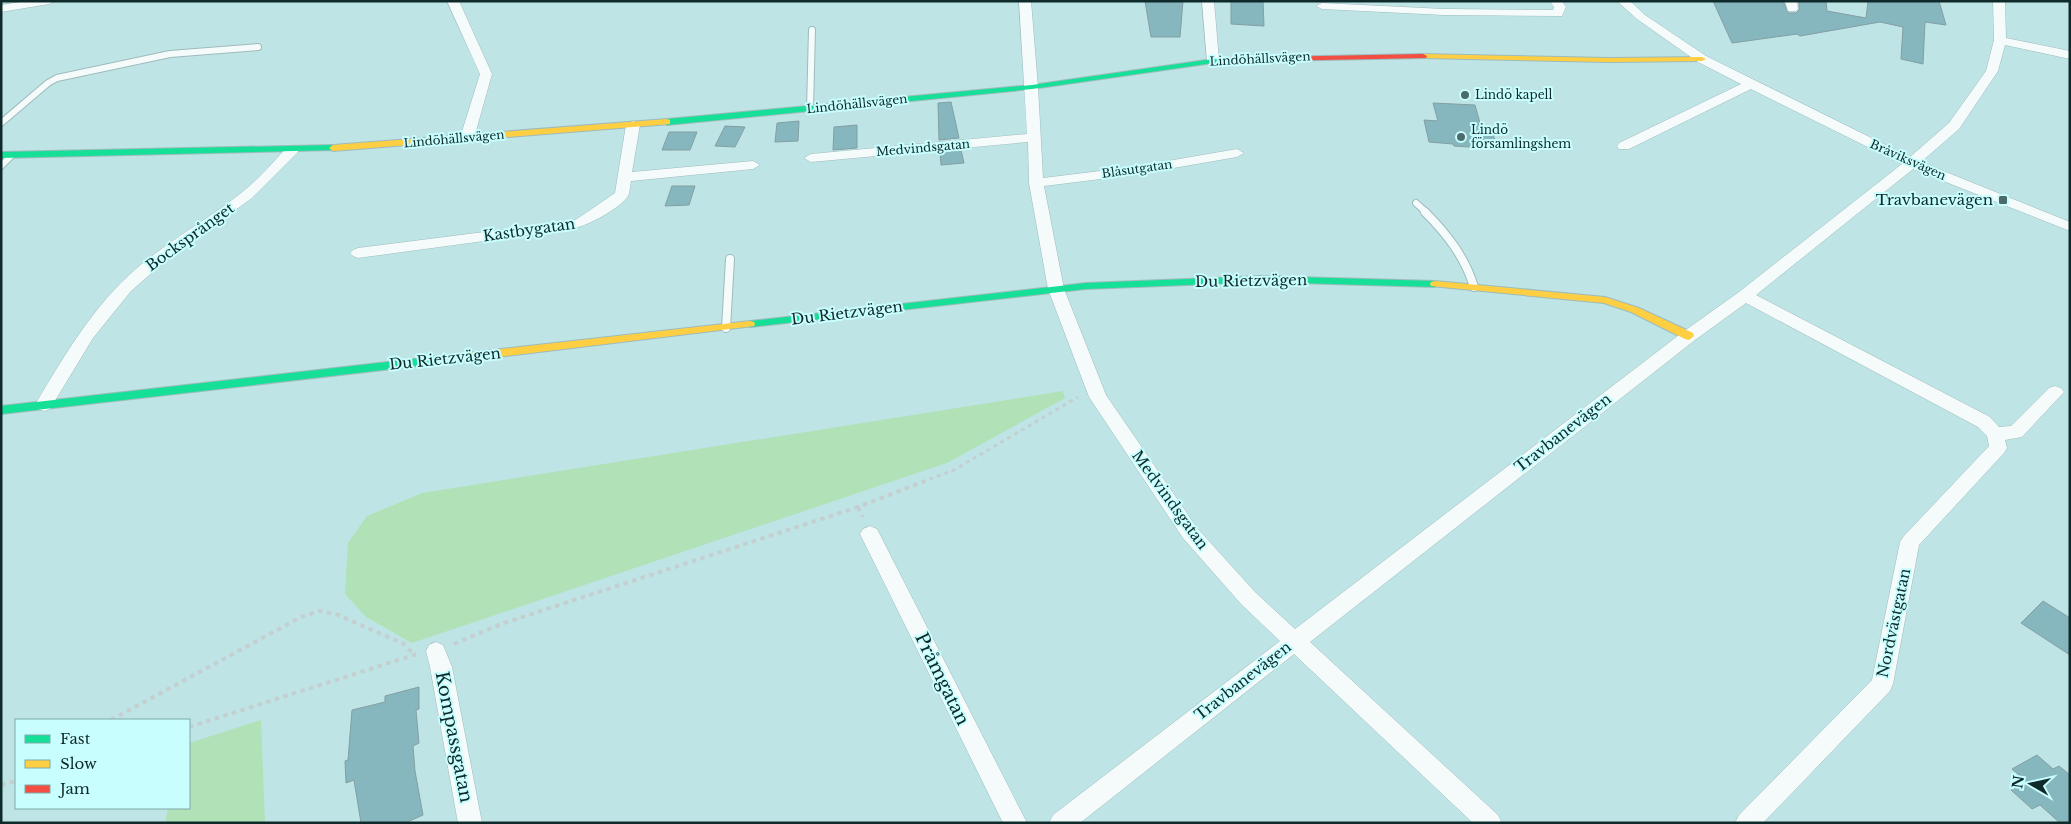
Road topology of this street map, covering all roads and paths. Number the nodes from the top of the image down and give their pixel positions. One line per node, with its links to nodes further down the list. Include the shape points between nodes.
1 (49, 1): 9 (street)
2 (453, 1): 22 (street, via 486,74)
3 (1025, 1): 17 (street, Medvindsgatan)
4 (1208, 1): 15 (street)
5 (1556, 1): 8 (street, via 1560,6 1558,14)
6 (1623, 1): 14 (street, Bråviksvägen)
7 (1999, 1): 11 (street, Travbanevägen)
8 (1322, 6)
9 (1, 9)
10 (812, 30): 18 (lane)
11 (2000, 40): 13 (street); 28 (street, Travbanevägen, via 1992,71 1954,126)
12 (258, 46): 19 (lane, via 170,54 57,78)
13 (2070, 55)
14 (1702, 59): 15 (street, Lindöhällsvägen, via 1435,56); 16 (street, Bråviksvägen)
15 (1213, 61): 17 (street, Lindöhällsvägen)
16 (1751, 84): 23 (street); 28 (street, Bråviksvägen)
17 (1032, 87): 18 (street, Lindöhällsvägen); 21 (street, Medvindsgatan)
18 (810, 109): 20 (street, Lindöhällsvägen)
19 (1, 123)
20 (633, 125): 22 (street, Lindöhällsvägen); 31 (street, Kastbygatan)
21 (1034, 137): 27 (street, Medvindsgatan); 32 (street, Medvindsgatan)
22 (467, 138): 24 (street, Lindöhällsvägen)
23 (1624, 146)
24 (292, 150): 26 (street, Lindöhällsvägen); 44 (street, Bocksprånget, via 241,201 176,244 115,298 86,334)
25 (1237, 153): 32 (street, Blåsutgatan)
26 (7, 155): 30 (lane, Lindöhällsvägen)
27 (811, 158)
28 (1911, 163): 34 (street, Bråviksvägen); 39 (street, Travbanevägen)
29 (753, 165): 31 (street)
30 (1, 166)
31 (625, 177): 35 (street, Kastbygatan, via 622,194 582,222)
32 (1036, 183): 38 (street, Medvindsgatan)
33 (1416, 203): 37 (lane, via 1436,221 1470,272)
34 (2070, 227)
35 (358, 253)
36 (730, 259): 40 (lane)
37 (1474, 287): 38 (street, Du Rietzvägen, via 1263,279); 41 (street, Du Rietzvägen, via 1605,300 1635,310)
38 (1056, 288): 40 (street, Du Rietzvägen); 42 (street, Medvindsgatan)
39 (1745, 296): 41 (street, Travbanevägen); 46 (street, via 1984,422)
40 (726, 328): 44 (street, Du Rietzvägen)
41 (1689, 336): 48 (street, Travbanevägen)
42 (1094, 387): 48 (street, Medvindsgatan, via 1190,533); 49 (path, via 954,470 858,507 501,624)
43 (2055, 392): 46 (street, via 2016,432)
44 (44, 405): 45 (street, Du Rietzvägen)
45 (1, 410)
46 (1995, 434): 58 (street, Nordvästgatan, via 1998,448 1910,542 1882,684)
47 (870, 534): 55 (street, Pråmgatan)
48 (1293, 642): 56 (street, Travbanevägen); 57 (street, Medvindsgatan)
49 (425, 653): 50 (path, via 336,614 318,611 301,617); 51 (path); 54 (street, Kompassgatan, via 441,667)
50 (114, 719)
51 (190, 727)
52 (15, 781): 53 (path)
53 (1, 785)
54 (470, 823)
55 (1015, 823)
56 (1061, 823)
57 (1490, 823)
58 (1747, 823)

